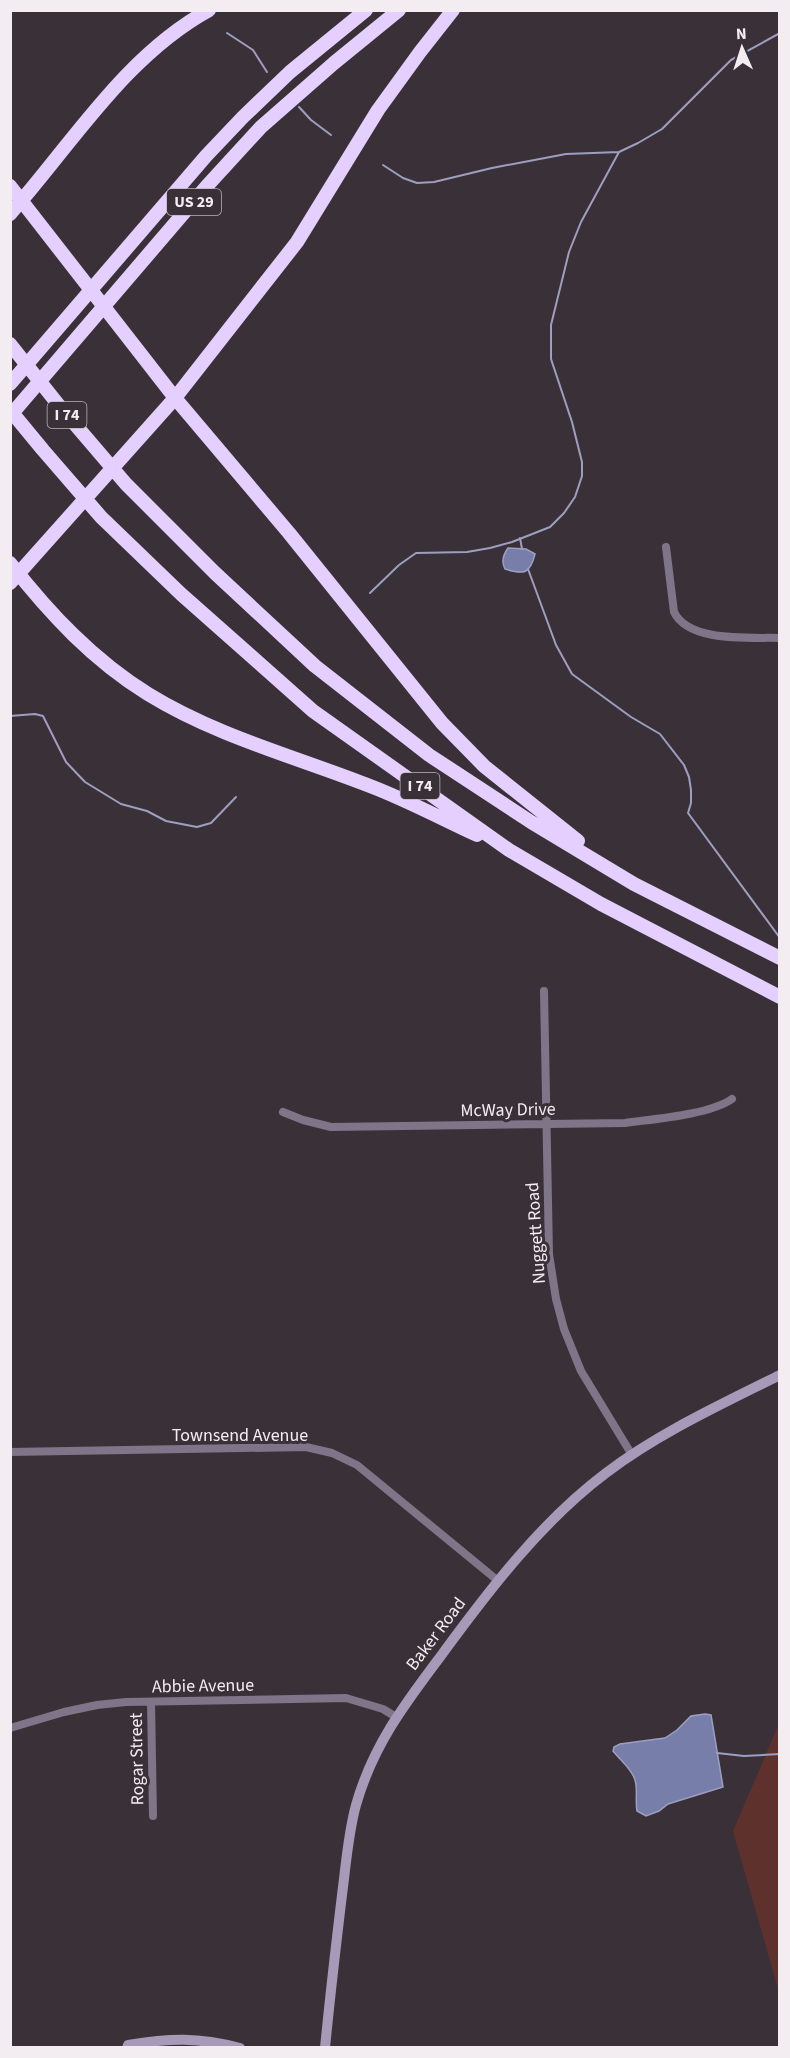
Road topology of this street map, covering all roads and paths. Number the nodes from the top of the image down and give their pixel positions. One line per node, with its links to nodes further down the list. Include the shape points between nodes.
1 (209, 10): 6 (highway, via 144,57)
2 (366, 10): 9 (highway, US 29, via 290,72 228,132)
3 (399, 10): 12 (highway, US 29, via 255,133)
4 (453, 10): 10 (highway, via 378,110 297,242)
5 (10, 186): 6 (highway)
6 (22, 201): 7 (highway); 10 (highway)
7 (10, 214)
8 (10, 344): 18 (highway, I 74, via 126,484 214,573 324,673 429,755)
9 (10, 384)
10 (175, 398): 15 (highway); 18 (highway, via 442,723 484,766)
11 (10, 410): 17 (highway, I 74, via 101,517 313,711)
12 (10, 416)
13 (666, 547): 16 (street, via 674,612 691,630)
14 (10, 563): 15 (highway)
15 (15, 579): 17 (highway, via 104,663 148,694 212,727 372,787)
16 (780, 638)
17 (509, 850): 21 (highway, I 74, via 601,904)
18 (634, 884): 19 (highway, I 74)
19 (780, 958)
20 (544, 991): 24 (street, Nuggett Road)
21 (780, 997)
22 (732, 1099): 24 (street, McWay Drive, via 723,1105 635,1121)
23 (283, 1112): 24 (street, McWay Drive, via 331,1127)
24 (546, 1124): 27 (street, Nuggett Road, via 549,1254 556,1299 581,1371)
25 (780, 1375): 27 (street, Baker Road, via 688,1421)
26 (10, 1452): 28 (street, Townsend Avenue, via 306,1447 332,1453 357,1465)
27 (632, 1455): 28 (street, Baker Road, via 574,1501)
28 (497, 1580): 30 (street, Baker Road)
29 (150, 1702): 30 (street, Abbie Avenue, via 346,1698); 31 (street, Abbie Avenue, via 97,1705); 32 (street, Rogar Street)
30 (396, 1717): 35 (street, Baker Road, via 369,1768 355,1808)
31 (10, 1728)
32 (153, 1816)
33 (127, 2048): 34 (street, via 181,2038)
34 (240, 2048)
35 (325, 2048)

